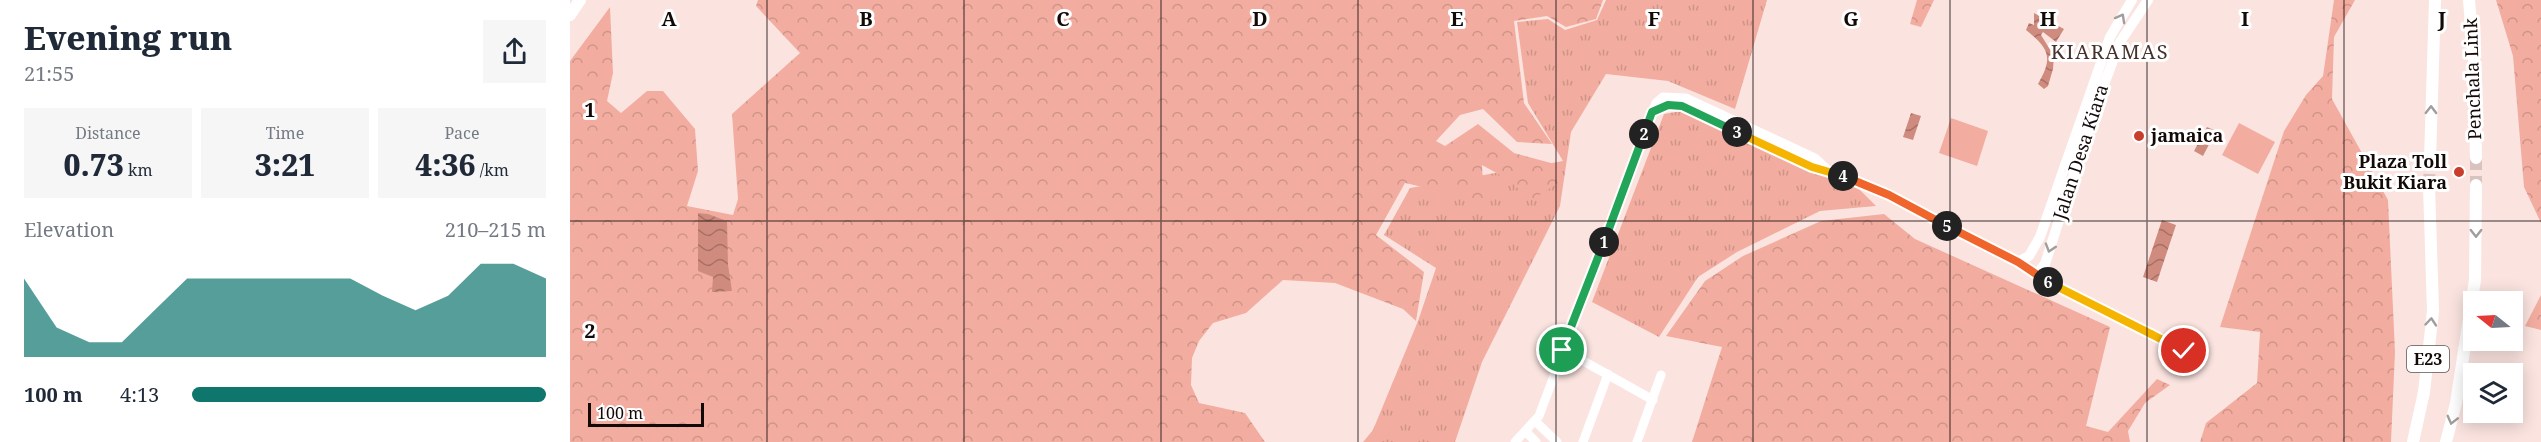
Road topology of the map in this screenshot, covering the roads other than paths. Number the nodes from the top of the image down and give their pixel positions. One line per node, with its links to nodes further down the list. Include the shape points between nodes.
1 (580, 0): 6 (highway)
2 (2132, 0): 11 (main road, Jalan Desa Kiara, one-way to 2, via 2029,256 2040,237 2110,37)
3 (2148, 0): 12 (main road, Jalan Desa Kiara, one-way to 12, via 2120,42 2045,264)
4 (2435, 0): 8 (highway, Penchala Link, one-way to 4)
5 (2469, 0): 7 (highway, Penchala Link)
6 (570, 15)
7 (2476, 158)
8 (2430, 159)
9 (2476, 185): 26 (highway, E23, one-way to 26, via 2475,280)
10 (2429, 186): 25 (highway, E23, one-way to 10, via 2424,392 2433,311)
11 (2018, 262): 12 (street); 13 (street, via 1889,195 1827,169 1815,158 1686,98 1663,97 1652,112)
12 (2036, 275): 14 (street)
13 (1562, 350): 15 (street); 18 (street)
14 (2199, 359)
15 (1608, 374): 17 (street); 23 (street)
16 (1661, 375): 17 (street)
17 (1653, 400): 24 (street)
18 (1535, 421): 19 (street); 22 (street)
19 (1526, 432): 20 (street); 21 (street)
20 (1515, 442)
21 (1536, 442)
22 (1557, 442)
23 (1583, 442)
24 (1637, 442)
25 (2413, 442)
26 (2446, 442)

